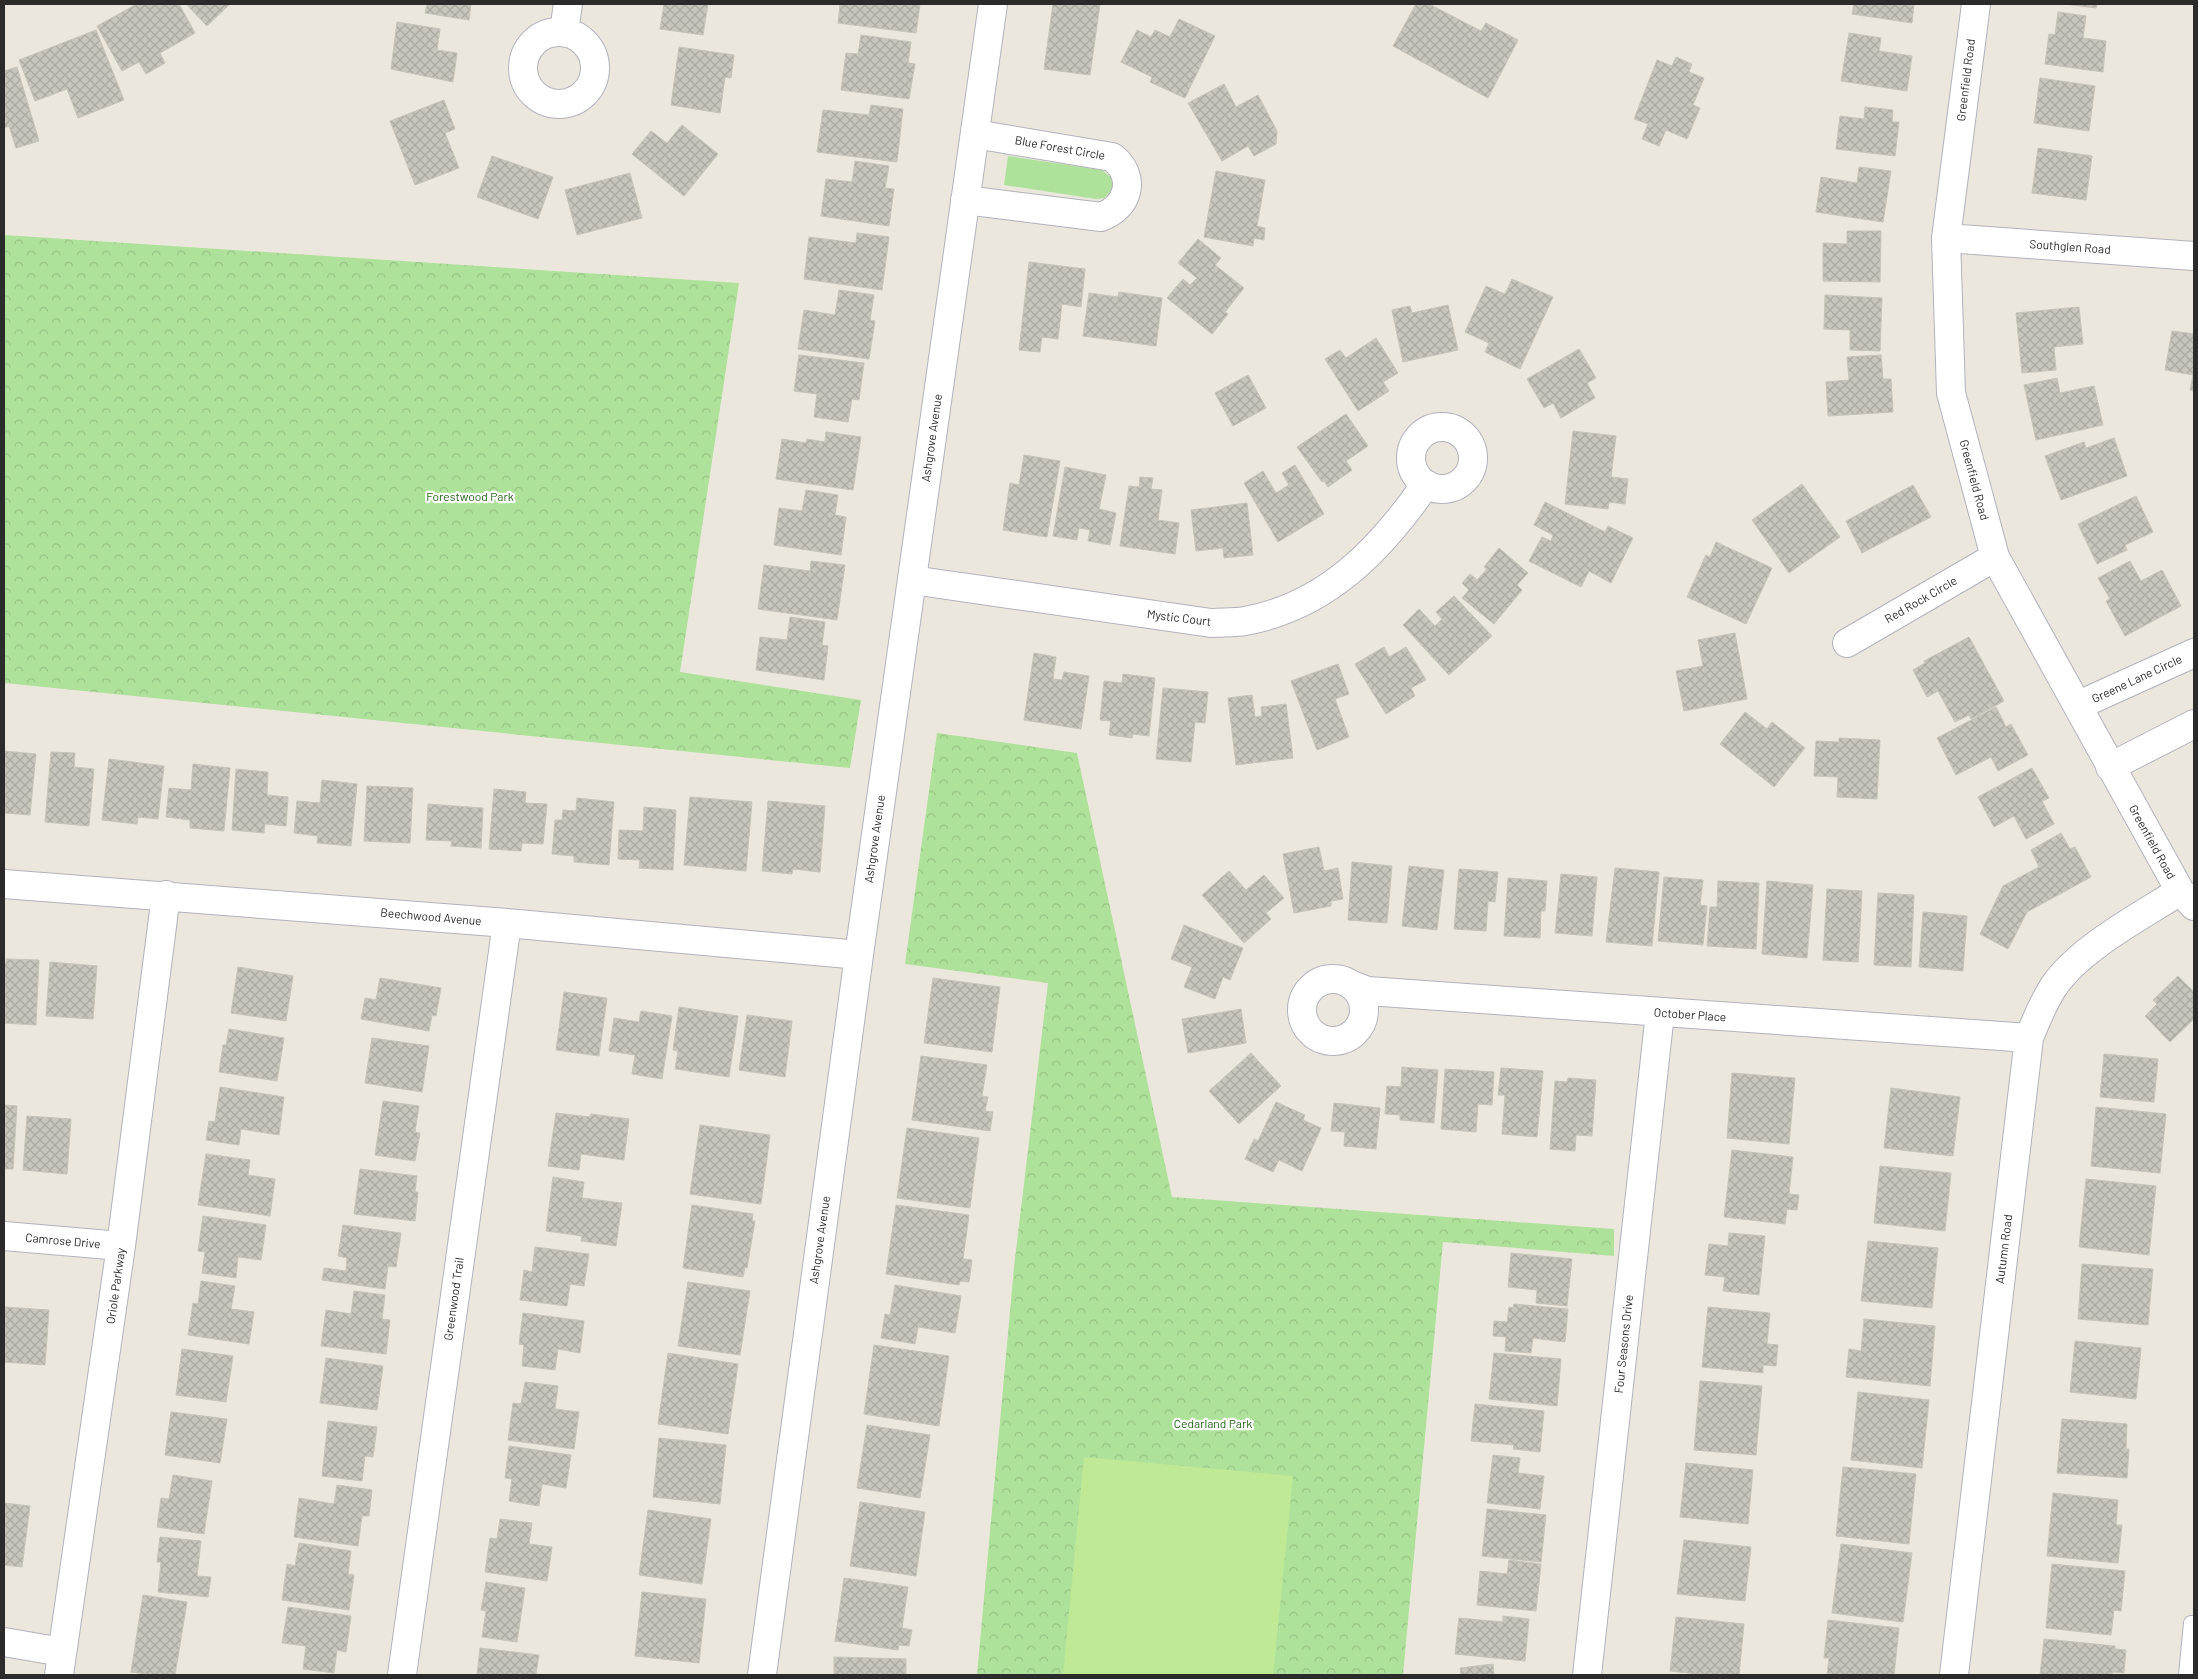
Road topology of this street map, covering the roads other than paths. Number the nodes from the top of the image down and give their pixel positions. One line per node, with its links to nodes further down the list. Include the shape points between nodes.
1 (568, 4): 4 (street)
2 (993, 4): 5 (street, Ashgrove Avenue)
3 (1976, 4): 7 (street, Greenfield Road)
4 (564, 32)
5 (975, 134): 6 (street, Ashgrove Avenue); 6 (street, Blue Forest Circle, via 1112,157 1124,170 1126,190 1117,208 1101,217)
6 (965, 200): 11 (street, Ashgrove Avenue)
7 (1946, 238): 8 (street, Southglen Road); 10 (street, Greenfield Road, via 1951,393)
8 (2194, 256)
9 (1426, 484): 11 (street, Mystic Court, via 1366,557 1338,581 1307,600 1245,621 1211,623)
10 (1995, 557): 12 (street, Red Rock Circle); 14 (street, Greenfield Road)
11 (912, 580): 21 (street, Ashgrove Avenue)
12 (1847, 643)
13 (2194, 653): 14 (street, Greene Lane Circle)
14 (2079, 705): 16 (street, Greenfield Road)
15 (2194, 724): 16 (street)
16 (2110, 767): 19 (street, Greenfield Road)
17 (4, 884): 18 (street, Beechwood Avenue)
18 (166, 895): 20 (street, Beechwood Avenue); 26 (street, Oriole Parkway)
19 (2187, 898): 24 (street, Autumn Road, via 2109,937 2081,959 2055,984)
20 (507, 923): 21 (street, Beechwood Avenue); 30 (street, Greenwood Trail)
21 (859, 955): 31 (street, Ashgrove Avenue)
22 (1352, 985): 23 (street, October Place, via 1368,991)
23 (1660, 1013): 24 (street, October Place); 32 (street, Four Seasons Drive)
24 (2029, 1038): 33 (street, Autumn Road)
25 (4, 1236): 26 (street, Camrose Drive)
26 (121, 1246): 29 (street, Oriole Parkway)
27 (2194, 1623): 34 (lane, via 2191,1623)
28 (4, 1642): 29 (street)
29 (61, 1664)
30 (402, 1675)
31 (762, 1675)
32 (1587, 1675)
33 (1954, 1675)
34 (2186, 1675)

